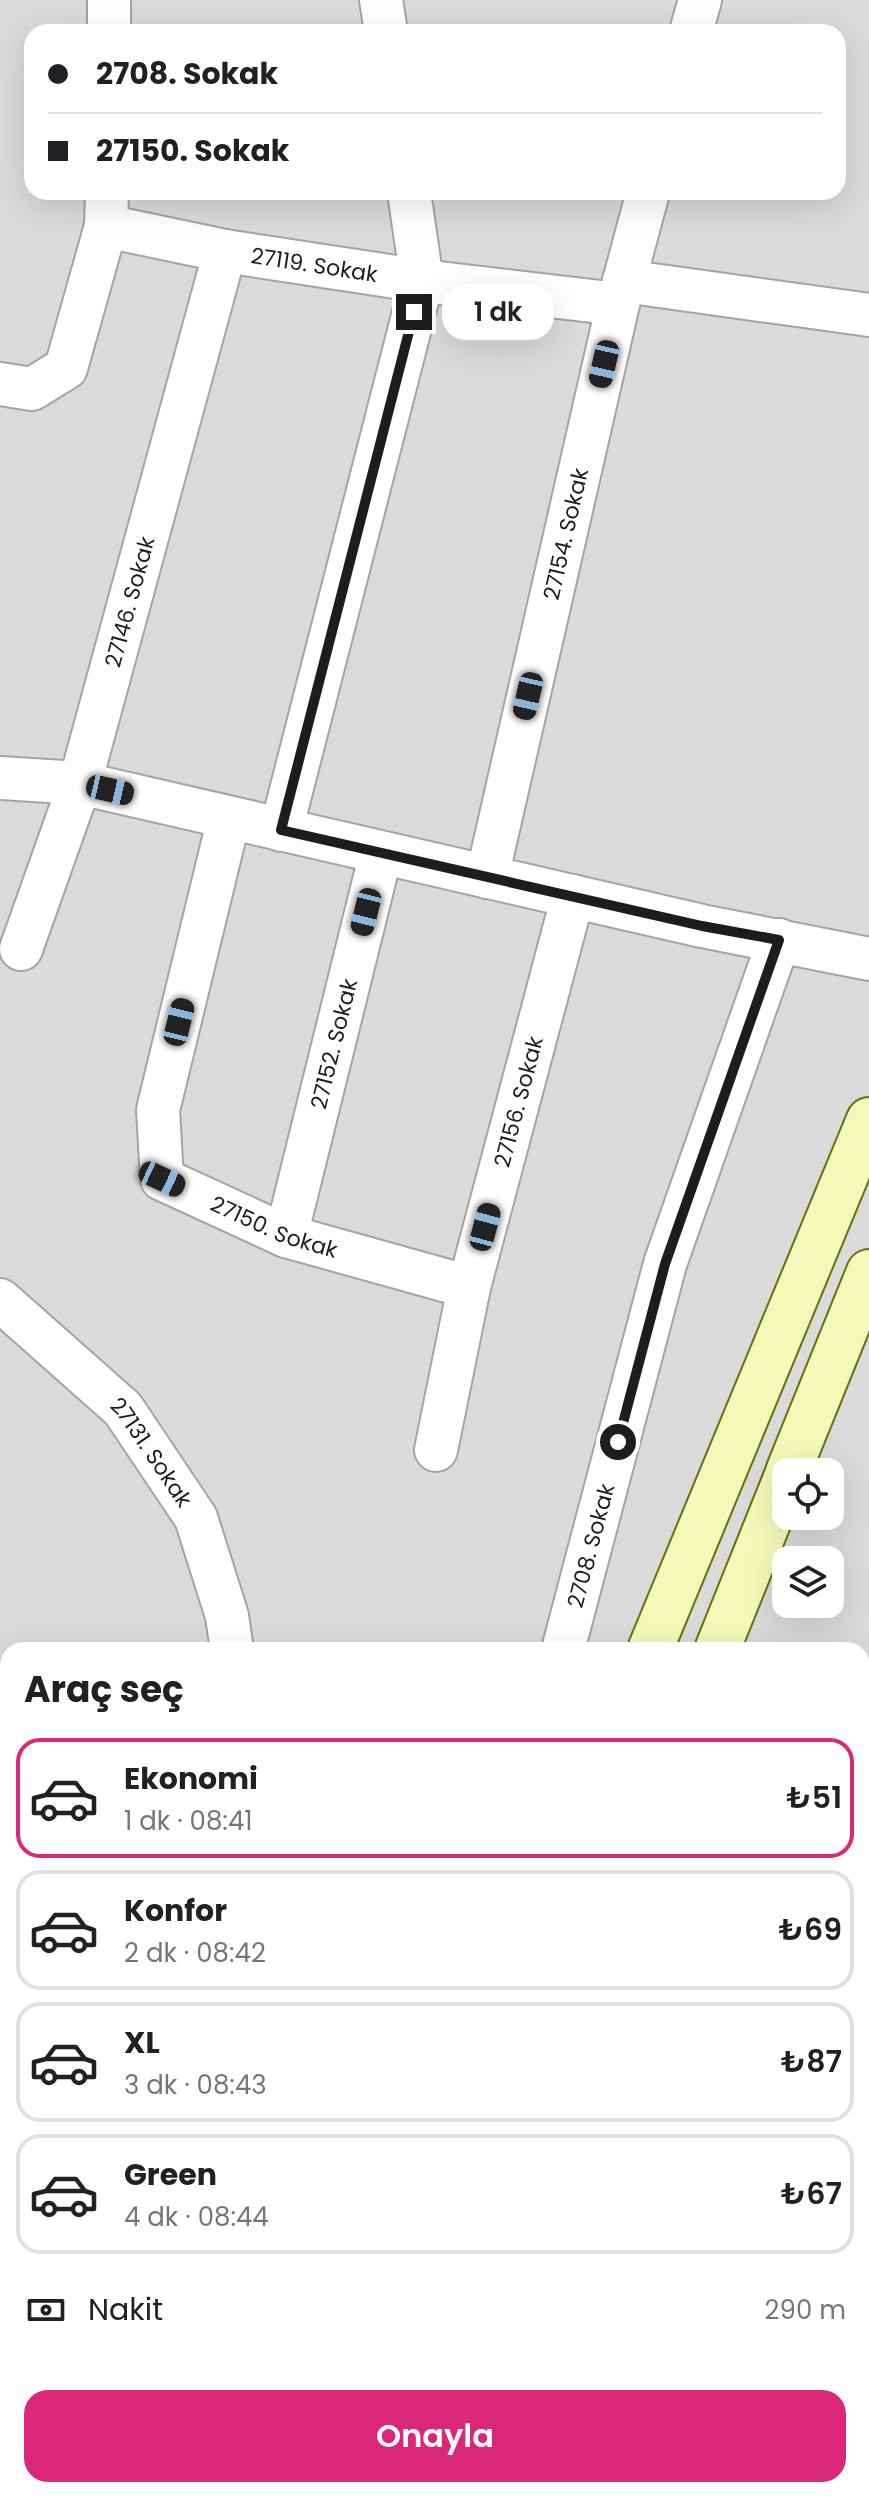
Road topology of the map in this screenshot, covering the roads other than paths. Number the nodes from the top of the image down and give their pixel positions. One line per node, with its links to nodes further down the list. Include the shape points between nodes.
1 (109, 0): 4 (street)
2 (381, 0): 5 (street)
3 (700, 0): 6 (street)
4 (109, 24)
5 (385, 24)
6 (693, 24)
7 (410, 200): 11 (street)
8 (646, 200): 12 (street, 27154. Sokak)
9 (107, 209): 10 (street, 27119. Sokak); 14 (street, via 66,368 32,389)
10 (225, 251): 11 (street, 27119. Sokak); 16 (street, 27146. Sokak)
11 (422, 281): 12 (street, 27119. Sokak); 18 (street)
12 (621, 292): 13 (street, 27119. Sokak); 20 (street, 27154. Sokak)
13 (869, 315)
14 (0, 384)
15 (0, 778): 16 (street)
16 (80, 783): 17 (street); 23 (street, 27146. Sokak)
17 (229, 818): 18 (street); 26 (street, 27150. Sokak, via 158,1110 162,1179)
18 (281, 830): 19 (street)
19 (381, 853): 20 (street); 26 (street, 27152. Sokak)
20 (487, 877): 21 (street)
21 (573, 896): 22 (street); 28 (street, 27156. Sokak)
22 (779, 940): 24 (street); 34 (street, 2708. Sokak, via 665,1264)
23 (21, 949)
24 (869, 959)
25 (869, 1120): 35 (street)
26 (286, 1236): 28 (street, 27150. Sokak)
27 (869, 1272): 31 (street)
28 (469, 1287): 30 (street, 27156. Sokak)
29 (0, 1300): 33 (street, 27131. Sokak, via 123,1409 196,1518)
30 (436, 1450)
31 (794, 1458)
32 (772, 1513): 36 (street)
33 (231, 1642)
34 (565, 1642)
35 (653, 1642)
36 (720, 1642)

